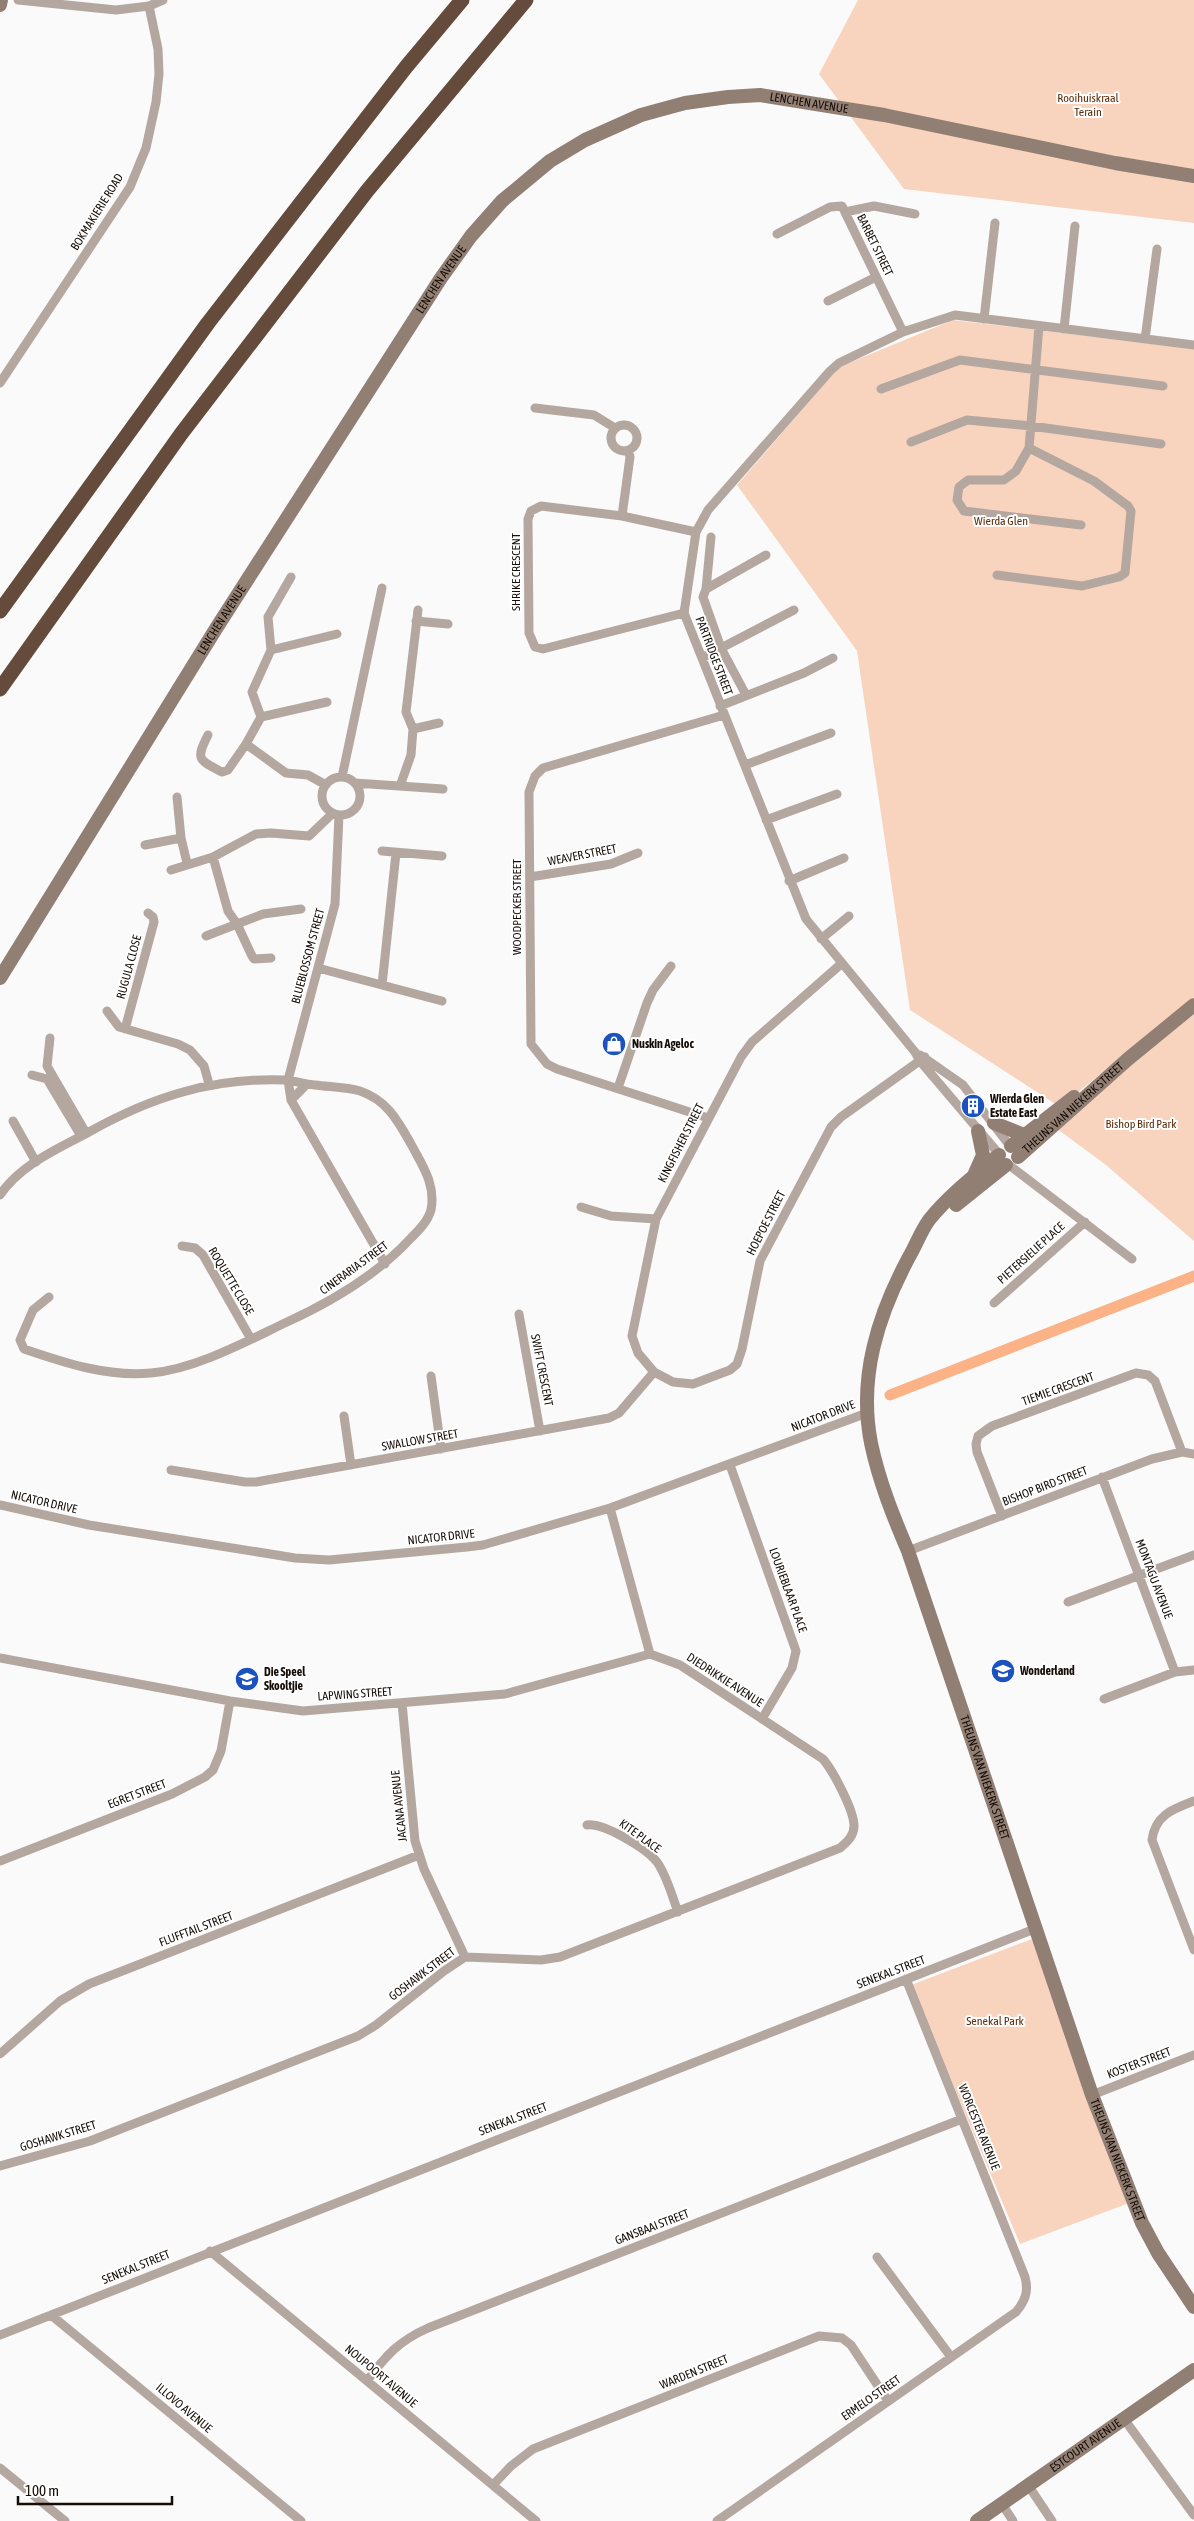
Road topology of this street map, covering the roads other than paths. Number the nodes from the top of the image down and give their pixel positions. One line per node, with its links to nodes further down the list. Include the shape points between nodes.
1 (2, 0): 6 (street)
2 (18, 0): 7 (street, via 116,10)
3 (163, 0): 7 (street)
4 (462, 0): 45 (highway, via 406,67 208,323)
5 (526, 0): 54 (highway, via 367,191 187,426)
6 (0, 5)
7 (149, 6): 24 (street, BOKMAKIERIE ROAD, via 158,49 159,74 146,148 130,187)
8 (1194, 176): 96 (street, LENCHEN AVENUE, via 1114,163 884,115 760,95 685,103 641,115 585,140 550,161 502,201 471,236 441,278 227,610)
9 (845, 212): 10 (street, via 874,206); 13 (street, BARBET STREET, via 842,206 834,206); 15 (street, BARBET STREET)
10 (915, 214)
11 (994, 223): 17 (street)
12 (1074, 226): 19 (street)
13 (777, 234)
14 (1157, 250): 21 (street)
15 (876, 277): 16 (street); 20 (street, BARBET STREET)
16 (828, 301)
17 (984, 319): 18 (street, PARTRIDGE STREET); 20 (street, PARTRIDGE STREET, via 947,316)
18 (1040, 326): 19 (street, PARTRIDGE STREET); 23 (street)
19 (1064, 329): 21 (street, PARTRIDGE STREET)
20 (902, 332): 36 (street, PARTRIDGE STREET, via 839,363 830,371 708,510)
21 (1145, 339): 22 (street, PARTRIDGE STREET)
22 (1194, 345)
23 (1035, 369): 25 (street); 26 (street, via 956,360); 28 (street)
24 (0, 383)
25 (1163, 386)
26 (881, 389)
27 (535, 408): 29 (street, via 594,415)
28 (1031, 426): 30 (street, via 962,421); 31 (street); 32 (street)
29 (615, 428): 33 (street, via 611,436 613,444 619,450); 33 (street, via 628,425 636,431 635,445)
30 (911, 442)
31 (1161, 444)
32 (1029, 448): 35 (street, via 1016,471 1004,480 964,482 956,496 961,509); 39 (street, via 1094,481 1128,506 1131,511 1125,573 1082,586)
33 (628, 450): 34 (street, via 630,457)
34 (622, 516): 36 (street, SHRIKE CRESCENT); 46 (street, SHRIKE CRESCENT, via 541,506 531,511 528,518 528,624 532,644 543,649)
35 (1081, 525)
36 (696, 532): 46 (street, PARTRIDGE STREET)
37 (711, 537): 42 (street)
38 (766, 554): 42 (street)
39 (997, 575)
40 (291, 577): 51 (street, via 268,618)
41 (382, 588): 65 (street)
42 (706, 589): 50 (street, via 703,597)
43 (418, 610): 47 (street)
44 (794, 610): 50 (street)
45 (0, 611)
46 (684, 612): 52 (street, PARTRIDGE STREET)
47 (416, 621): 48 (street); 60 (street, via 406,712)
48 (448, 624)
49 (337, 634): 51 (street)
50 (721, 648): 52 (street); 55 (street)
51 (271, 650): 58 (street, via 252,692)
52 (702, 658): 57 (street, PARTRIDGE STREET)
53 (833, 658): 55 (street, WOODPECKER STREET)
54 (0, 689)
55 (746, 695): 57 (street, WOODPECKER STREET)
56 (327, 702): 58 (street)
57 (722, 710): 64 (street, PARTRIDGE STREET); 84 (street, WOODPECKER STREET, via 543,768 535,776 529,792)
58 (261, 717): 63 (street)
59 (439, 723): 60 (street)
60 (413, 729): 68 (street, via 411,754)
61 (831, 734): 64 (street)
62 (208, 735): 63 (street, via 199,752 200,757 202,762 222,772 228,770)
63 (246, 744): 67 (street, via 286,773 308,775)
64 (745, 765): 73 (street, PARTRIDGE STREET)
65 (342, 777): 66 (street); 67 (street, via 330,780)
66 (355, 783): 68 (street); 72 (street, via 360,795 356,807 352,812)
67 (326, 785): 72 (street, via 324,804)
68 (400, 786): 69 (street)
69 (443, 789)
70 (837, 794): 73 (street)
71 (177, 797): 74 (street)
72 (336, 814): 80 (street, via 309,836 256,834); 95 (street, BLUEBLOSSOM STREET, via 335,904)
73 (766, 820): 85 (street, PARTRIDGE STREET)
74 (181, 838): 75 (street); 82 (street)
75 (145, 845)
76 (382, 851): 77 (street)
77 (396, 852): 79 (street); 97 (street)
78 (638, 853): 84 (street, WEAVER STREET, via 611,864)
79 (442, 856)
80 (213, 858): 82 (street); 89 (street, via 228,911)
81 (844, 858): 85 (street)
82 (187, 864): 83 (street)
83 (171, 870)
84 (530, 877): 109 (street, WOODPECKER STREET, via 531,1044 538,1055 557,1069)
85 (789, 881): 91 (street, PARTRIDGE STREET, via 806,919)
86 (301, 908): 89 (street, via 263,914)
87 (148, 913): 101 (street, RUGULA CLOSE, via 154,922)
88 (849, 916): 91 (street)
89 (237, 924): 90 (street); 92 (street, via 253,958)
90 (206, 936)
91 (821, 939): 93 (street, PARTRIDGE STREET)
92 (271, 958)
93 (841, 964): 103 (street, PARTRIDGE STREET); 111 (street, KINGFISHER STREET, via 752,1042 741,1056)
94 (671, 966): 109 (street, via 653,990)
95 (318, 968): 97 (street); 106 (street, BLUEBLOSSOM STREET)
96 (0, 978)
97 (382, 985): 98 (street)
98 (442, 1001)
99 (1194, 1005): 104 (street, THEUNS VAN NIEKERK STREET)
100 (107, 1011): 101 (street, RUGULA CLOSE, via 116,1026)
101 (125, 1029): 107 (street, RUGULA CLOSE, via 190,1050 204,1066)
102 (50, 1038): 115 (street, via 48,1066)
103 (922, 1059): 112 (street, PARTRIDGE STREET, via 964,1085); 114 (street, PARTRIDGE STREET); 132 (street, HOEPOE STREET, via 831,1127 760,1261 737,1364 730,1370 684,1385)
104 (1128, 1059): 116 (street, THEUNS VAN NIEKERK STREET); 117 (street, THEUNS VAN NIEKERK STREET)
105 (32, 1075): 115 (street, via 47,1078)
106 (288, 1080): 107 (street, CINERARIA STREET); 108 (street, CINERARIA STREET); 110 (street, BLUEBLOSSOM STREET)
107 (209, 1084): 115 (street, CINERARIA STREET, via 145,1103)
108 (307, 1084): 110 (street); 127 (street, CINERARIA STREET, via 359,1091 386,1106 397,1119 431,1183 431,1210 425,1223)
109 (618, 1088): 111 (street, WOODPECKER STREET)
110 (291, 1100): 127 (street, BLUEBLOSSOM STREET)
111 (708, 1118): 122 (street, KINGFISHER STREET)
112 (991, 1118): 114 (street); 116 (street); 117 (street, PARTRIDGE STREET)
113 (14, 1120): 118 (street)
114 (976, 1128): 117 (street, PARTRIDGE STREET); 119 (street, via 983,1155)
115 (84, 1135): 118 (street, CINERARIA STREET)
116 (1024, 1135): 117 (street, THEUNS VAN NIEKERK STREET)
117 (1009, 1156): 119 (street, THEUNS VAN NIEKERK STREET); 123 (street, PIETERSIELIE PLACE, via 1030,1180); 124 (street, THEUNS VAN NIEKERK STREET)
118 (36, 1162): 120 (street, CINERARIA STREET, via 8,1183)
119 (972, 1178): 124 (street, THEUNS VAN NIEKERK STREET, via 936,1212)
120 (0, 1195)
121 (581, 1207): 122 (street, via 611,1216)
122 (656, 1219): 132 (street, KINGFISHER STREET, via 632,1336 638,1353)
123 (1085, 1222): 126 (street, PIETERSIELIE PLACE); 129 (street, PIETERSIELIE PLACE)
124 (920, 1237): 134 (street, THEUNS VAN NIEKERK STREET, via 892,1288 876,1334 868,1368)
125 (182, 1246): 131 (street, ROQUETTE CLOSE, via 195,1248 203,1255)
126 (1132, 1259)
127 (385, 1264): 131 (street, CINERARIA STREET, via 322,1307)
128 (49, 1297): 131 (street, CINERARIA STREET, via 31,1314 20,1340 21,1346 84,1368 151,1373 195,1362)
129 (994, 1303)
130 (518, 1314): 136 (street, SWIFT CRESCENT)
131 (251, 1339)
132 (654, 1372): 136 (street, SWALLOW STREET, via 615,1416)
133 (431, 1376): 137 (street)
134 (868, 1413): 140 (street, NICATOR DRIVE); 147 (street, THEUNS VAN NIEKERK STREET, via 877,1470)
135 (344, 1416): 141 (street)
136 (540, 1430): 137 (street, SWALLOW STREET)
137 (441, 1449): 141 (street, SWALLOW STREET)
138 (1182, 1452): 139 (street, BISHOP BIRD STREET); 143 (street, BISHOP BIRD STREET, via 1160,1456); 146 (street, TIEMIE CRESCENT, via 1156,1381 1148,1375 1136,1373 992,1426 978,1436 977,1452)
139 (1194, 1454)
140 (730, 1464): 145 (street, NICATOR DRIVE); 158 (street, LOURIEBLAAR PLACE, via 796,1651 792,1668)
141 (351, 1465): 142 (street, SWALLOW STREET, via 256,1482)
142 (171, 1470)
143 (1102, 1477): 146 (street, BISHOP BIRD STREET); 149 (street, MONTAGU AVENUE)
144 (0, 1505): 145 (street, NICATOR DRIVE, via 89,1525 320,1560 483,1545)
145 (610, 1508): 151 (street)
146 (1002, 1516): 147 (street, BISHOP BIRD STREET)
147 (908, 1552): 165 (street, THEUNS VAN NIEKERK STREET)
148 (1194, 1555): 149 (street)
149 (1140, 1574): 150 (street); 154 (street, MONTAGU AVENUE)
150 (1068, 1602)
151 (650, 1654): 157 (street, LAPWING STREET, via 510,1693); 158 (street, DIEDRIKKIE AVENUE, via 680,1665)
152 (0, 1658): 156 (street, LAPWING STREET)
153 (1194, 1670): 154 (street)
154 (1175, 1672): 155 (street)
155 (1104, 1699)
156 (230, 1700): 157 (street, LAPWING STREET, via 303,1710); 163 (street, EGRET STREET, via 221,1752 213,1770 205,1777 172,1794)
157 (402, 1703): 162 (street, JACANA AVENUE)
158 (762, 1719): 161 (street, DIEDRIKKIE AVENUE, via 823,1759 832,1769)
159 (1194, 1801): 166 (street, via 1161,1817 1152,1840)
160 (587, 1825): 164 (street, KITE PLACE, via 608,1828 655,1860)
161 (854, 1825): 164 (street, GOSHAWK STREET, via 852,1834 840,1848)
162 (419, 1855): 167 (street, JACANA AVENUE); 169 (street, FLUFFTAIL STREET, via 89,1984 60,2001)
163 (0, 1860)
164 (678, 1912): 167 (street, GOSHAWK STREET, via 551,1959)
165 (1037, 1928): 168 (street, SENEKAL STREET); 171 (street, THEUNS VAN NIEKERK STREET)
166 (1194, 1950)
167 (465, 1957): 173 (street, GOSHAWK STREET, via 358,2036 90,2141)
168 (906, 1980): 172 (street, WORCESTER AVENUE); 174 (street, SENEKAL STREET)
169 (0, 2054)
170 (1194, 2055): 171 (street, KOSTER STREET)
171 (1092, 2095): 177 (street, THEUNS VAN NIEKERK STREET, via 1142,2223 1158,2254)
172 (962, 2119): 176 (street, WORCESTER AVENUE); 182 (street, GANSBAAI STREET, via 428,2328 394,2348)
173 (0, 2166)
174 (210, 2251): 178 (street, SENEKAL STREET); 182 (street, NOUPOORT AVENUE)
175 (877, 2257): 180 (street)
176 (1027, 2285): 180 (street, ERMELO STREET, via 1025,2300 1016,2312)
177 (1194, 2307)
178 (51, 2315): 179 (street, SENEKAL STREET); 191 (street, ILLOVO AVENUE)
179 (0, 2335)
180 (952, 2357): 183 (street, ERMELO STREET)
181 (1194, 2370): 184 (street, ESTCOURT AVENUE)
182 (367, 2381): 186 (street, NOUPOORT AVENUE)
183 (888, 2401): 186 (street, WARDEN STREET, via 851,2345 842,2338 819,2336 533,2449); 193 (street, ERMELO STREET)
184 (1124, 2419): 187 (street, ESTCOURT AVENUE); 189 (street)
185 (0, 2468): 190 (street)
186 (494, 2485): 192 (street, NOUPOORT AVENUE)
187 (1028, 2485): 188 (street, ESTCOURT AVENUE); 196 (street)
188 (1002, 2504): 194 (street, ESTCOURT AVENUE); 195 (street)
189 (1194, 2515)
190 (65, 2521)
191 (300, 2521)
192 (536, 2521)
193 (717, 2521)
194 (977, 2521)
195 (1013, 2521)
196 (1052, 2521)

